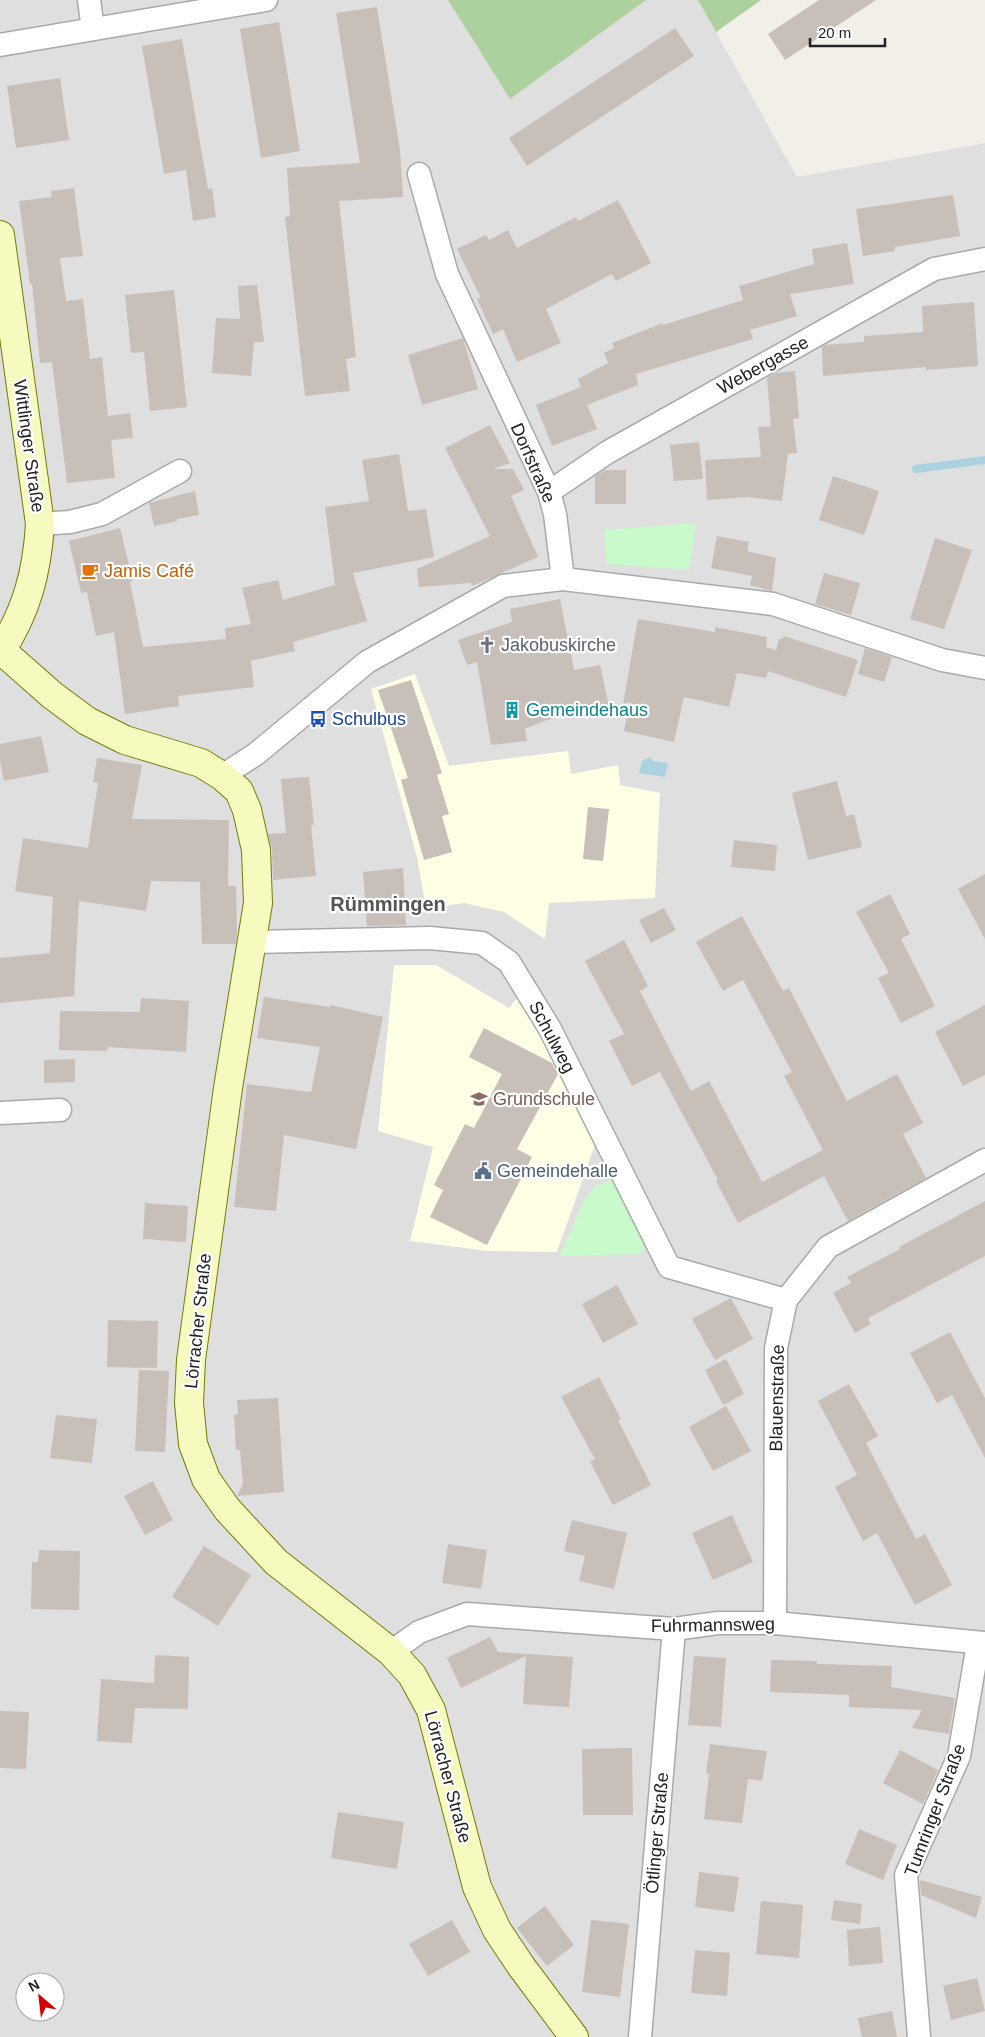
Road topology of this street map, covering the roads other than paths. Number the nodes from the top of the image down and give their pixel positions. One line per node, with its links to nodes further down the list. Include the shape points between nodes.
1 (89, 0): 3 (street)
2 (266, 0): 3 (street)
3 (93, 29): 4 (street)
4 (0, 45)
5 (419, 174): 9 (street, Dorfstraße, via 447,274)
6 (0, 235): 10 (street, Wittlinger Straße)
7 (985, 259): 9 (street, Webergasse, via 934,269 608,452)
8 (180, 472): 10 (street, via 102,514 70,522)
9 (549, 492): 11 (street, Dorfstraße)
10 (40, 524): 12 (street, Wittlinger Straße, via 38,554 30,589)
11 (563, 579): 13 (street, via 773,604 942,660); 14 (street, via 503,586 368,662 256,754)
12 (1, 651): 14 (street, Lörracher Straße, via 87,722 125,740 201,763)
13 (985, 668)
14 (222, 776): 15 (street, Lörracher Straße, via 239,792 248,810 256,850 258,903)
15 (251, 942): 19 (street, Schulweg, via 430,938 482,943 509,962 550,1029 669,1267); 23 (street, Lörracher Straße, via 191,1360 189,1403 193,1444 206,1479 226,1510 270,1555)
16 (60, 1110): 17 (street)
17 (0, 1113)
18 (985, 1160): 19 (street, Blauenstraße, via 828,1248)
19 (786, 1300): 20 (street, Blauenstraße, via 776,1348)
20 (776, 1622): 21 (street, Fuhrmannsweg, via 718,1623); 22 (street, Fuhrmannsweg)
21 (674, 1629): 23 (street, Fuhrmannsweg, via 466,1614 419,1632); 25 (street, Ötlinger Straße)
22 (982, 1644): 26 (street, Tumringer Straße, via 959,1756 906,1875)
23 (391, 1652): 24 (street, Lörracher Straße, via 412,1675 431,1710 477,1887 497,1930)
24 (574, 2037)
25 (640, 2037)
26 (919, 2037)

